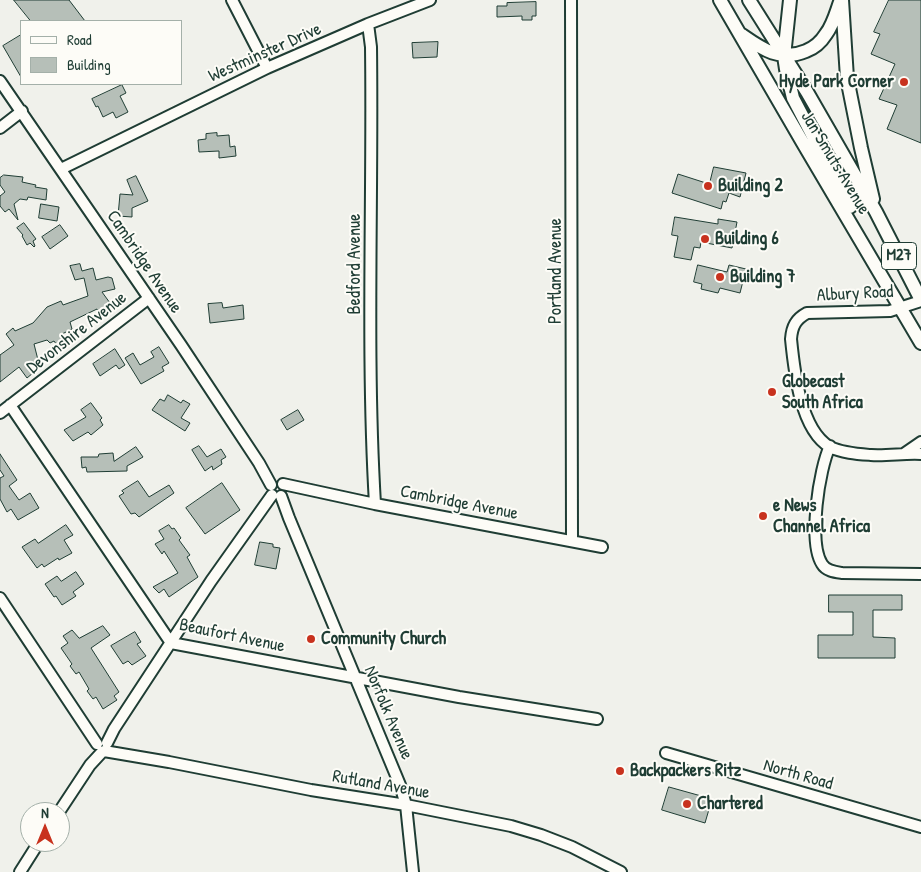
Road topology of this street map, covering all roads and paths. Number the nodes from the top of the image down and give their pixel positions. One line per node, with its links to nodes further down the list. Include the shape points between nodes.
1 (232, 0): 11 (street)
2 (430, 0): 8 (street, Westminster Drive)
3 (571, 0): 30 (street, Portland Avenue)
4 (720, 0): 9 (main road, Jan Smuts Avenue / M27)
5 (749, 0): 10 (main road, Jan Smuts Avenue / M27)
6 (790, 0): 10 (main road)
7 (842, 0): 10 (main road, via 818,44 802,53); 16 (main road, via 847,78)
8 (368, 24): 11 (street, Westminster Drive); 29 (street, Bedford Avenue, via 371,53 372,453)
9 (739, 33): 10 (main road, via 762,49); 17 (main road, Jan Smuts Avenue / M27)
10 (784, 56): 16 (main road, Jan Smuts Avenue / M27); 17 (main road, via 793,98)
11 (267, 68): 15 (street, Westminster Drive)
12 (0, 80): 13 (street, Cambridge Avenue)
13 (22, 111): 14 (street); 15 (street, Cambridge Avenue)
14 (0, 128)
15 (62, 169): 18 (street, Cambridge Avenue)
16 (876, 212): 19 (main road, Jan Smuts Avenue / M27)
17 (887, 284): 20 (main road, Jan Smuts Avenue / M27)
18 (150, 298): 22 (street, Devonshire Avenue); 28 (street, Cambridge Avenue)
19 (921, 301): 20 (street, Albury Road)
20 (901, 308): 21 (main road, Jan Smuts Avenue / M27); 25 (street, Albury Road, via 870,312 814,312 801,317 794,325 793,353 802,401 813,428)
21 (921, 343)
22 (10, 405): 23 (street, Devonshire Avenue); 34 (street, Beaufort Avenue)
23 (0, 413)
24 (921, 442): 26 (street)
25 (830, 446): 26 (street, via 874,456); 32 (street, via 819,484 816,542 825,568 836,572)
26 (905, 453): 27 (street)
27 (921, 454)
28 (276, 490): 29 (street, Cambridge Avenue, via 310,491); 34 (street); 35 (street, Norfolk Avenue)
29 (375, 504): 30 (street, Cambridge Avenue)
30 (572, 541): 31 (street, Cambridge Avenue)
31 (602, 547)
32 (921, 574)
33 (0, 598): 37 (street, Rutland Avenue, via 89,731)
34 (170, 643): 35 (street, Beaufort Avenue); 37 (street)
35 (356, 677): 36 (street, Beaufort Avenue); 40 (street, Norfolk Avenue)
36 (597, 719)
37 (103, 745): 39 (street, via 92,756 90,765); 40 (street, Rutland Avenue, via 116,754)
38 (666, 753): 41 (street, North Road)
39 (66, 802)
40 (406, 805): 44 (street, Norfolk Avenue); 45 (street, Rutland Avenue, via 533,832)
41 (921, 827)
42 (33, 852): 43 (street)
43 (20, 872)
44 (413, 872)
45 (621, 872)

